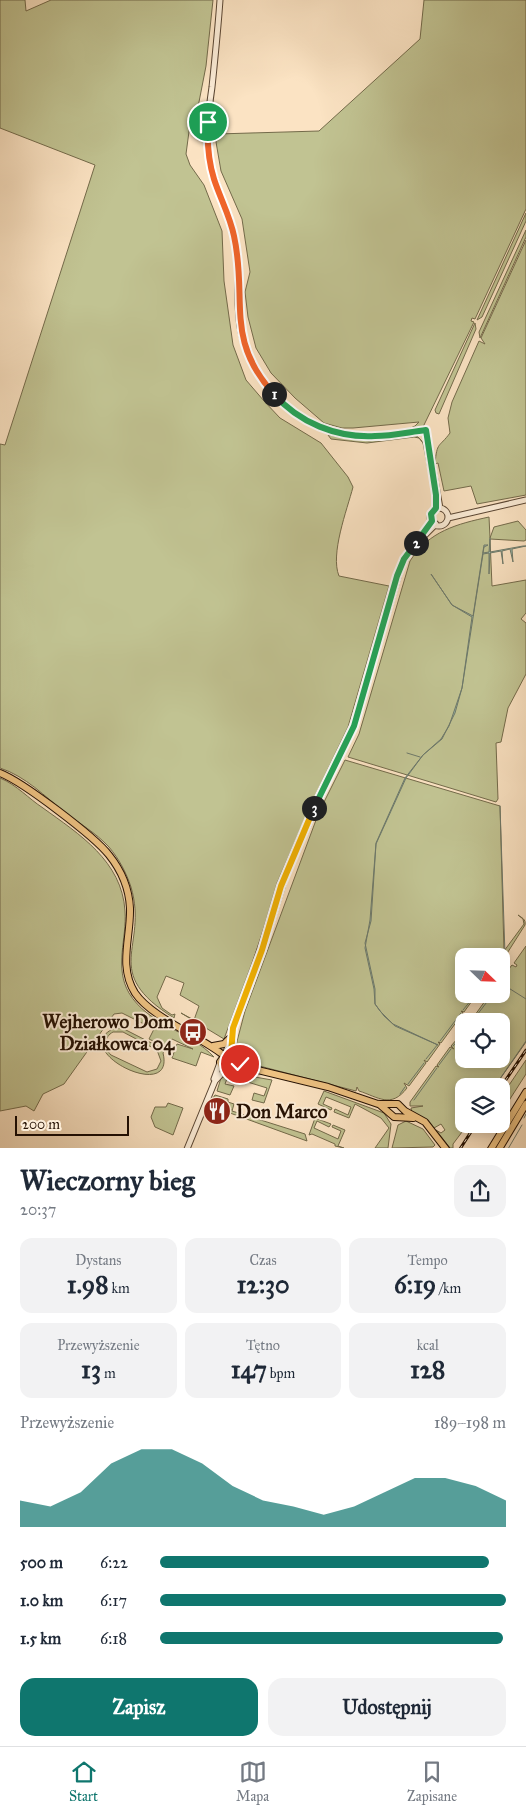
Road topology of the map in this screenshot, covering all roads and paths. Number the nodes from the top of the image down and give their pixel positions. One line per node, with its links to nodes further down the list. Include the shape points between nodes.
1 (220, 0): 3 (street, via 207,139 214,179 232,227 238,310 243,339 255,369 279,401 304,419 326,429 344,434 377,436 426,430)
2 (526, 500): 4 (street)
3 (438, 508): 4 (street); 5 (street, via 431,514)
4 (448, 516): 5 (street, via 443,524)
5 (434, 523): 7 (street, via 400,567 354,726 299,841)
6 (0, 773): 9 (main road, via 37,796 109,855 121,874 128,897 130,924 126,960 132,987 150,1008)
7 (233, 1028): 8 (street); 11 (street)
8 (229, 1039): 9 (main road, via 220,1046); 10 (street)
9 (211, 1047): 10 (main road)
10 (222, 1060): 11 (main road); 11 (main road); 12 (street)
11 (231, 1063): 12 (street); 14 (main road, via 328,1086)
12 (212, 1087): 21 (street)
13 (526, 1092): 23 (main road)
14 (378, 1104): 15 (main road); 18 (main road)
15 (393, 1104): 17 (main road); 18 (main road)
16 (526, 1104): 24 (main road)
17 (403, 1108): 19 (main road); 20 (main road)
18 (389, 1111): 19 (main road, via 392,1116)
19 (399, 1116): 20 (main road)
20 (417, 1118): 22 (main road)
21 (188, 1148)
22 (446, 1148)
23 (491, 1148)
24 (499, 1148)

